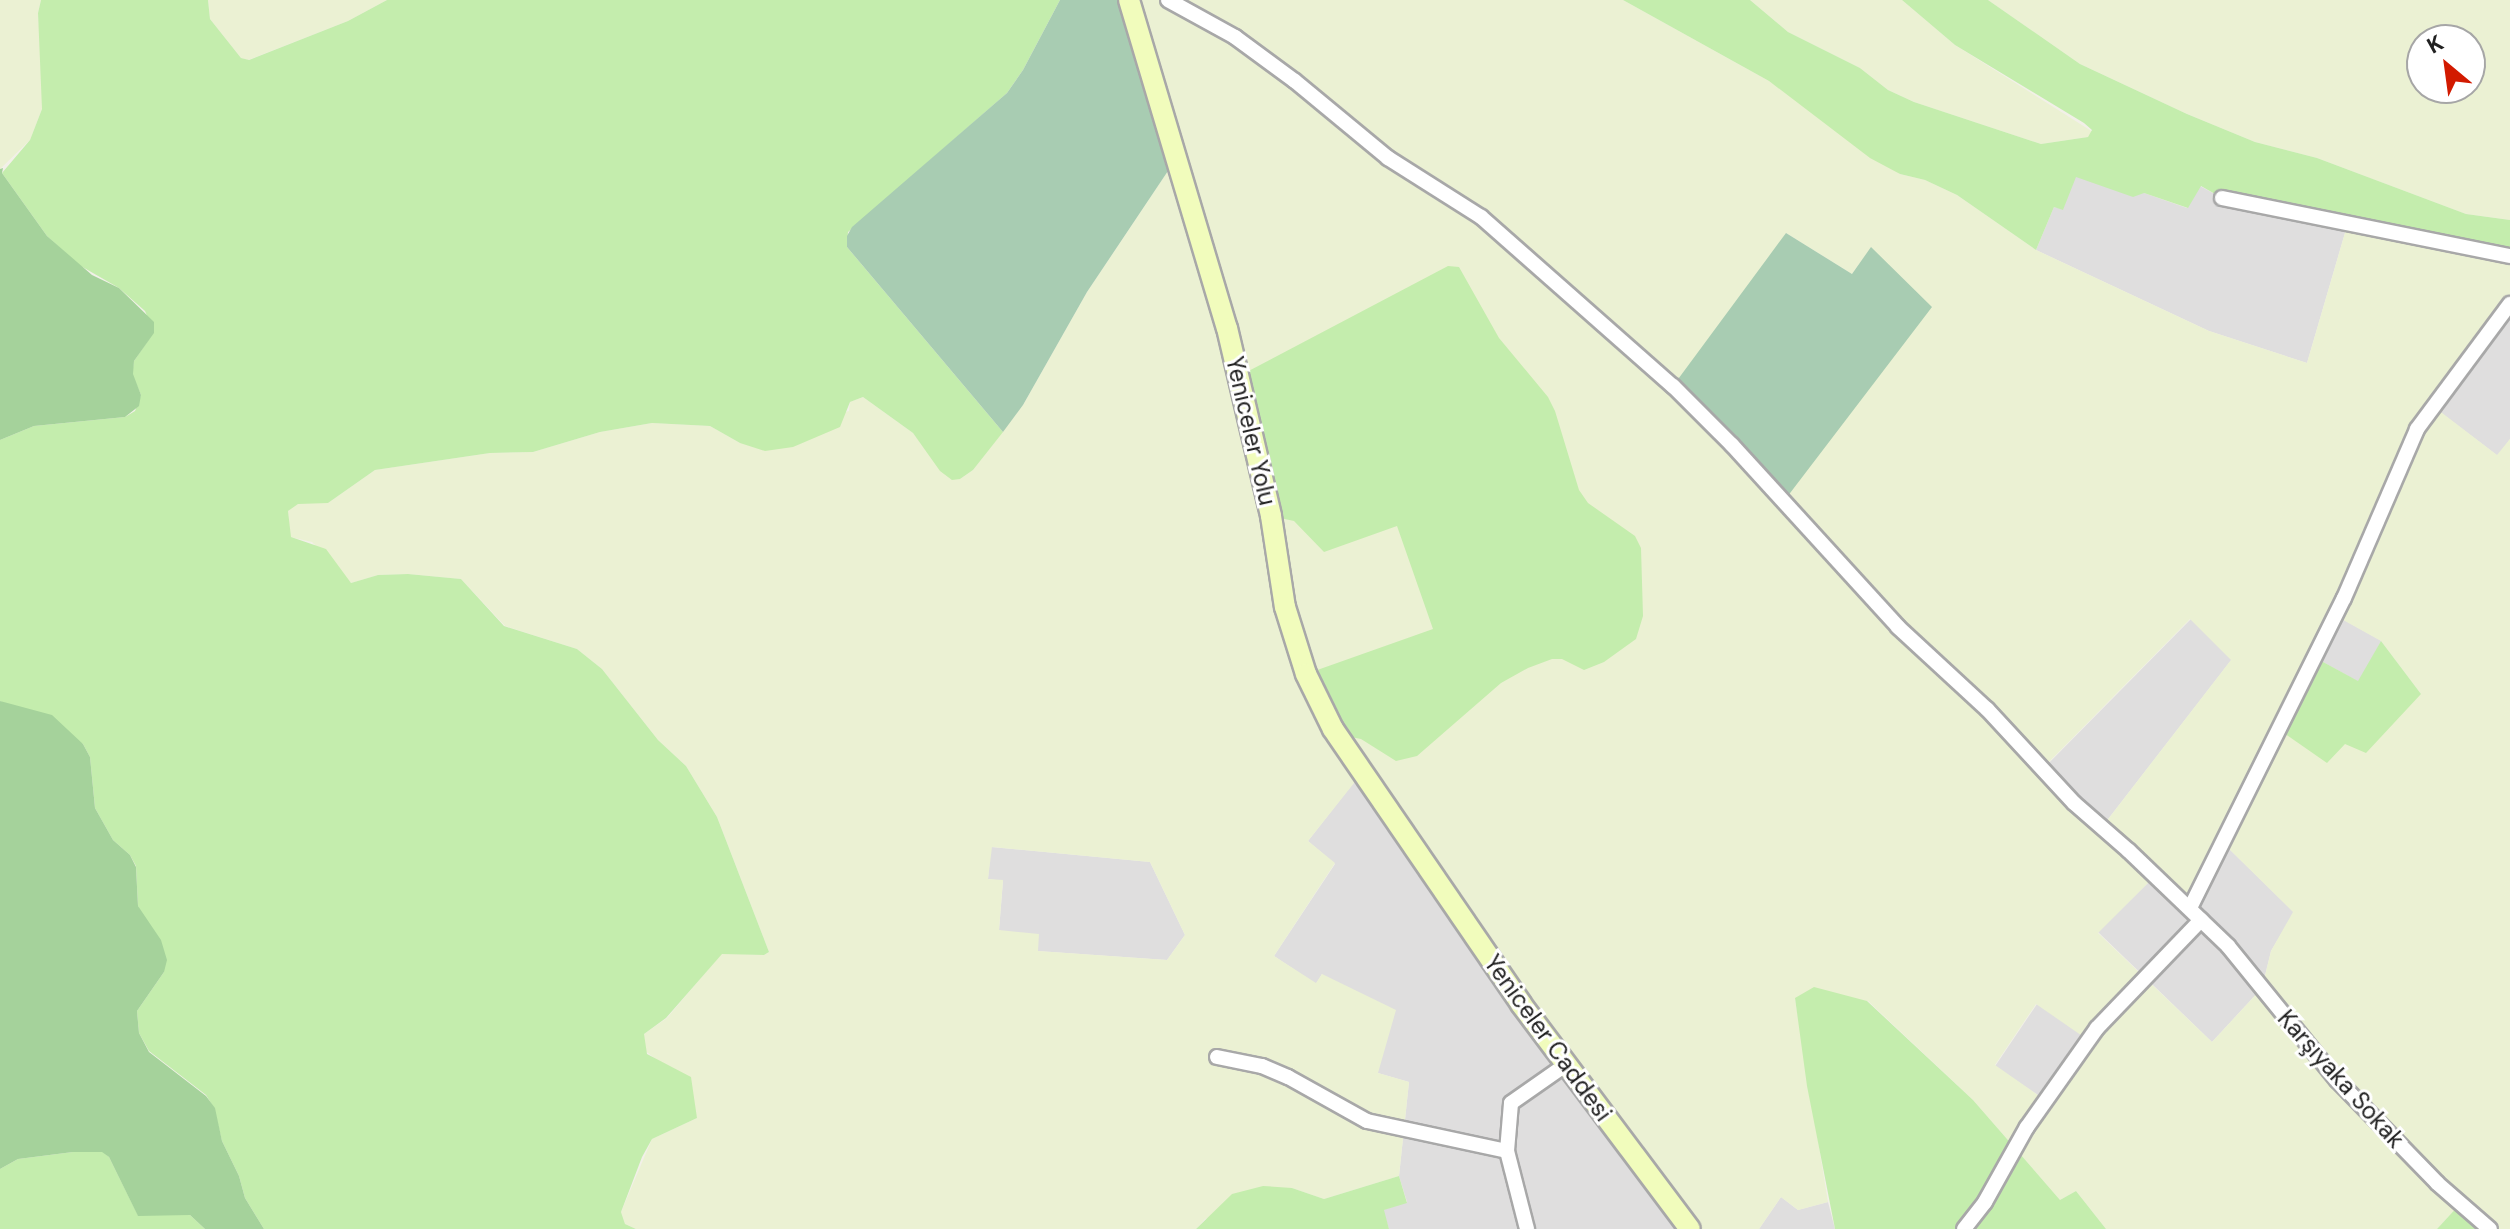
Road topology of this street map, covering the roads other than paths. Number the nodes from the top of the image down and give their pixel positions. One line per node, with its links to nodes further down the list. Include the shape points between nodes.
1 (1129, 0): 6 (street, Yeniceler Yolu, via 1227,328 1299,656 1333,729)
2 (1168, 0): 7 (street, Karşıyaka Sokak, via 1235,37 1388,158 1481,217 1640,357 1732,445 1898,627 1987,709 2041,771)
3 (2222, 198): 4 (street)
4 (2510, 256)
5 (2510, 304): 7 (street, via 2417,429 2344,598)
6 (1412, 843): 10 (street, Yeniceler Caddesi)
7 (2190, 908): 8 (street, Karşıyaka Sokak)
8 (2201, 920): 14 (street, via 2088,1039); 15 (street, Karşıyaka Sokak, via 2337,1080 2437,1183)
9 (1217, 1057): 11 (street, via 1288,1077 1367,1121)
10 (1567, 1064): 11 (street, via 1511,1103); 13 (street, Yeniceler Caddesi)
11 (1507, 1151): 12 (street)
12 (1527, 1229)
13 (1690, 1229)
14 (1964, 1229)
15 (2490, 1229)

